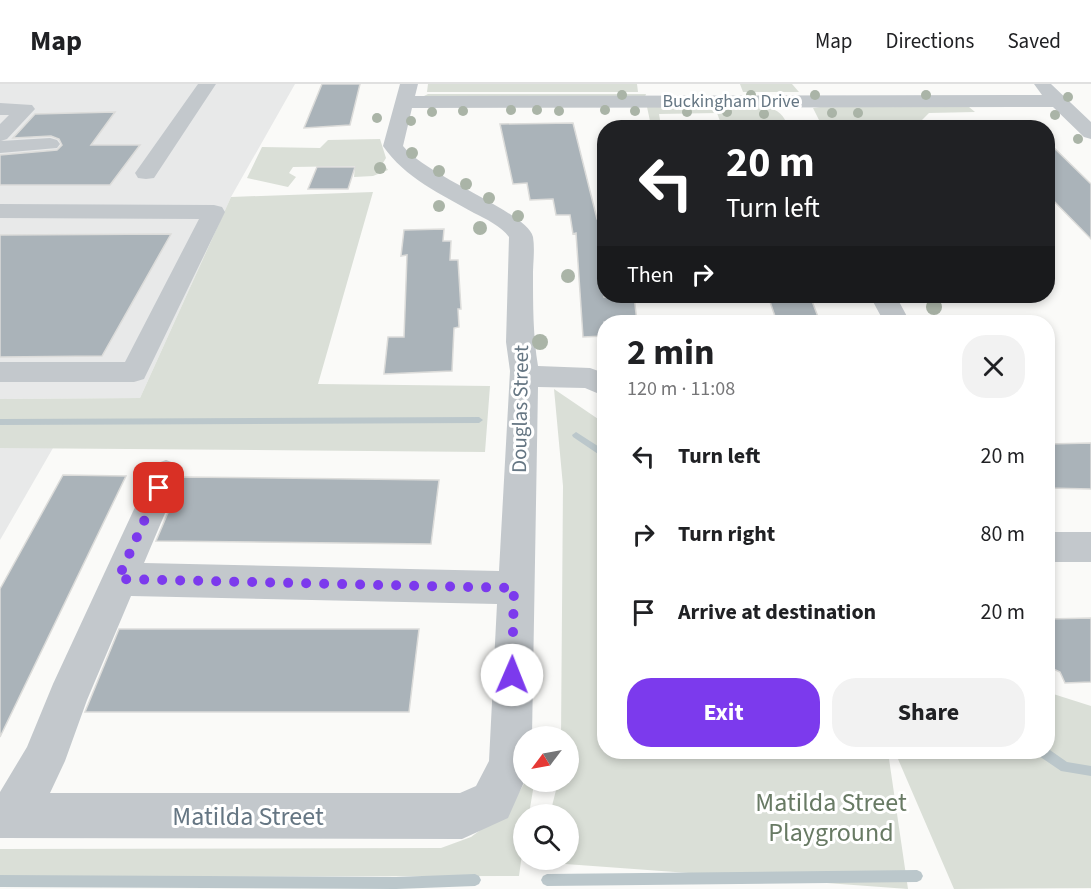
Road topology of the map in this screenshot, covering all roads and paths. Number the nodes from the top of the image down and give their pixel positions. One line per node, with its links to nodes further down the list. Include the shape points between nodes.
1 (207, 84): 10 (street)
2 (1041, 84): 4 (street)
3 (407, 93): 4 (street, Buckingham Drive, via 790,109); 13 (street, Douglas Street, via 393,146 396,153 411,166 513,226 521,236)
4 (1058, 101): 6 (street)
5 (0, 109): 7 (street, via 25,109)
6 (1091, 134)
7 (0, 135)
8 (50, 144): 9 (street)
9 (0, 147)
10 (146, 173)
11 (0, 212): 12 (street, via 214,212 134,372)
12 (0, 372)
13 (523, 376): 14 (street); 19 (street, Douglas Street)
14 (597, 382)
15 (166, 472): 18 (street)
16 (1055, 547): 17 (street)
17 (1091, 547)
18 (118, 579): 19 (street); 21 (street, via 43,761)
19 (514, 588): 20 (street, Douglas Street, via 510,763)
20 (492, 802): 21 (street, Matilda Street, via 462,816)
21 (7, 815)

